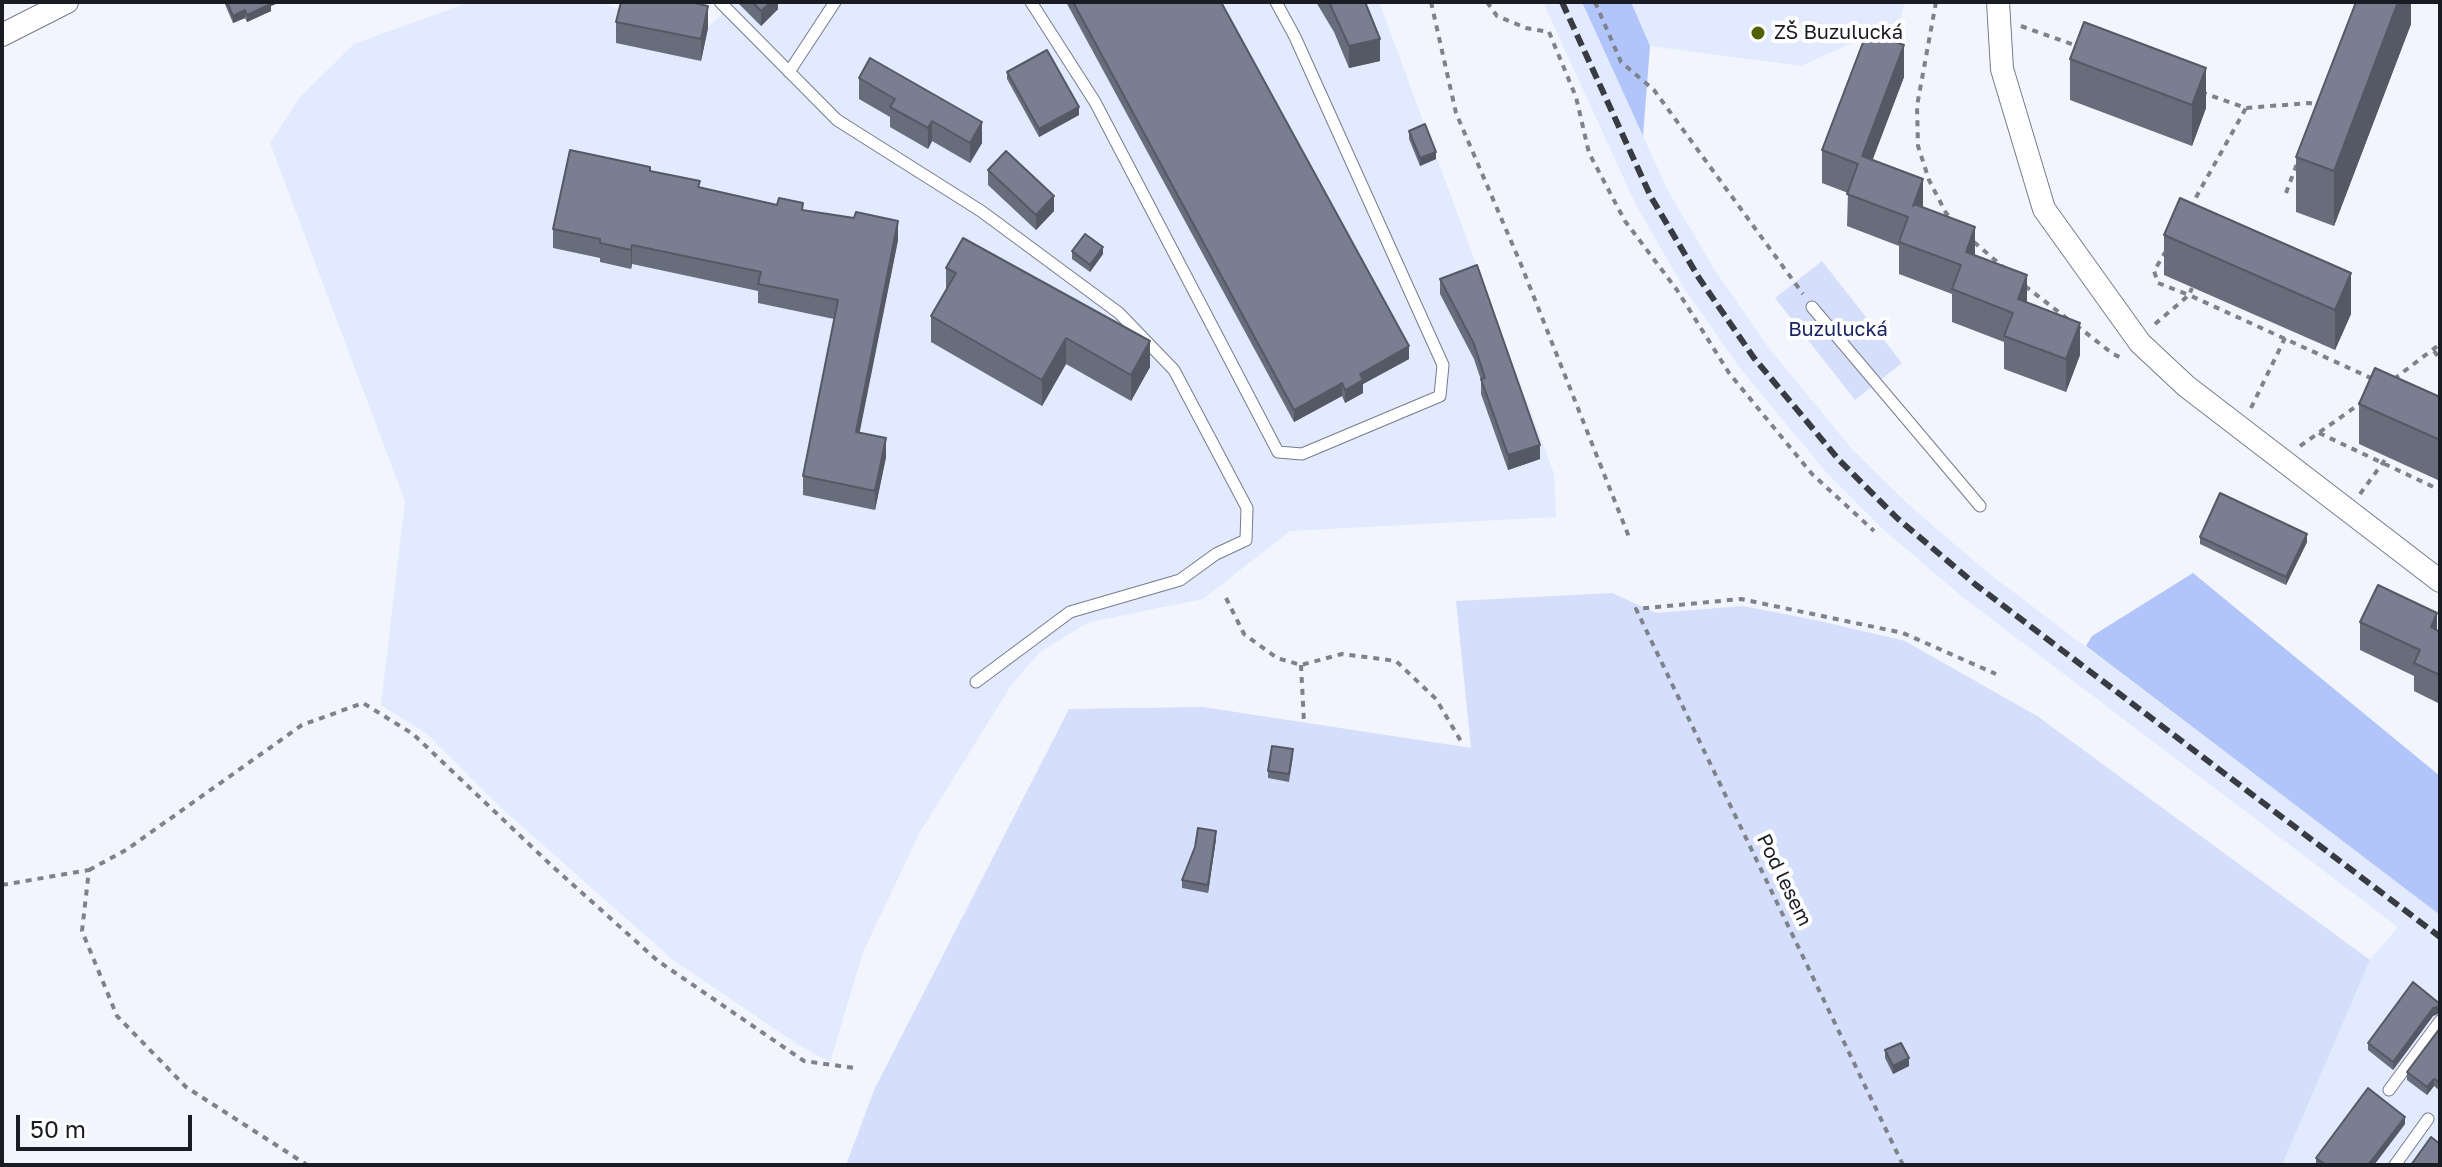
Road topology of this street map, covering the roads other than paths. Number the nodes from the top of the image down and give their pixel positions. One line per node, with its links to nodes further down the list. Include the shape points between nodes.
1 (67, 2): 7 (street)
2 (720, 2): 8 (lane)
3 (835, 2): 8 (lane)
4 (1031, 2): 5 (lane, via 1095,102 1278,452 1302,454 1440,396 1443,365)
5 (1276, 2)
6 (1998, 2): 11 (street, via 2002,69 2044,209 2140,343 2186,386)
7 (2, 35)
8 (789, 72): 12 (lane, via 837,120 981,211 1119,313 1174,370 1247,508 1246,540 1180,580 1070,612)
9 (1812, 307): 10 (lane)
10 (1980, 506)
11 (2440, 581)
12 (976, 682)
13 (2440, 1021): 14 (lane)
14 (2389, 1090)
15 (2428, 1119): 16 (lane)
16 (2395, 1165)

